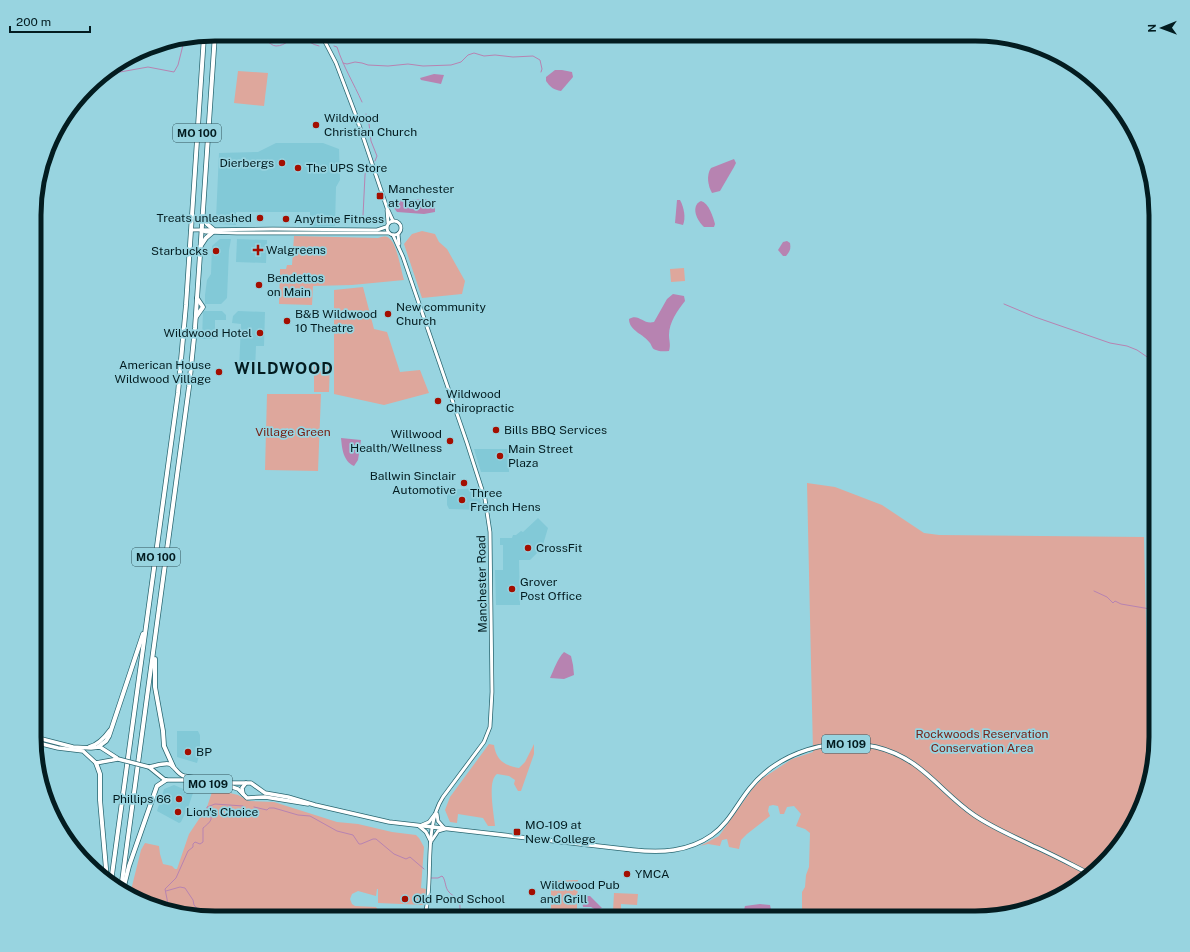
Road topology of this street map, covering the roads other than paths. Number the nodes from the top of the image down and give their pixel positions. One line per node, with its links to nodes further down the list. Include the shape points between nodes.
1 (204, 41): 9 (highway, MO 100)
2 (214, 41): 5 (highway, MO 100)
3 (325, 41): 4 (street, via 353,108)
4 (387, 208): 6 (street); 7 (street)
5 (202, 216): 10 (highway, MO 100); 11 (highway)
6 (393, 221): 7 (street); 13 (street, via 400,225)
7 (388, 223): 8 (street)
8 (386, 227): 11 (street, via 378,230); 12 (street)
9 (191, 230): 10 (street); 17 (highway, MO 100, via 176,408)
10 (201, 230): 11 (street); 16 (highway, MO 100)
11 (213, 231): 12 (street); 16 (highway)
12 (388, 233): 14 (street)
13 (398, 234): 14 (street); 15 (street, Manchester Road)
14 (393, 235): 15 (street, Manchester Road)
15 (399, 246): 39 (street, Manchester Road, via 485,499 490,532 490,727 484,742 443,798)
16 (200, 247): 18 (highway, MO 100, via 197,297 203,307 195,317 184,430)
17 (147, 622): 19 (highway); 46 (highway, MO 100)
18 (154, 647): 31 (highway, via 155,687 164,746); 47 (highway, MO 100)
19 (110, 729): 22 (highway, via 106,742); 23 (main road, via 95,745)
20 (41, 739): 23 (main road, MO 109)
21 (41, 744): 25 (main road, via 83,751)
22 (96, 747): 23 (main road, MO 109); 24 (main road, MO 109); 25 (main road, via 91,751)
23 (84, 748)
24 (105, 751): 26 (main road, MO 109); 27 (main road)
25 (90, 757): 28 (main road)
26 (118, 758): 27 (main road, MO 109); 30 (main road, MO 109, bridge)
27 (104, 761): 28 (main road, MO 109)
28 (96, 763): 45 (highway, via 100,774)
29 (165, 764): 30 (main road, MO 109); 31 (main road, MO 109); 32 (main road, via 159,769)
30 (149, 766): 32 (main road, MO 109)
31 (173, 767): 33 (main road, via 174,775); 34 (main road, MO 109, via 184,776 227,783)
32 (160, 777): 33 (main road, MO 109)
33 (168, 780): 36 (main road, MO 109, via 188,780 232,787); 48 (highway, via 157,786)
34 (246, 783): 35 (main road, MO 109); 36 (main road, via 242,789)
35 (255, 786): 37 (main road, via 257,791); 38 (main road, MO 109, via 265,793)
36 (243, 795): 37 (main road, MO 109, via 247,798)
37 (252, 797): 38 (main road, MO 109)
38 (315, 805): 40 (main road, MO 109, via 378,820)
39 (436, 812): 40 (street, via 429,822); 41 (street, Manchester Road); 42 (street, via 438,821)
40 (419, 826): 41 (main road, MO 109); 43 (street)
41 (433, 828): 42 (main road, MO 109); 43 (street, Manchester Road)
42 (445, 829): 43 (street, via 436,833); 44 (main road, MO 109, via 645,851 676,850 700,842 717,831 758,780 783,760 814,748 854,744 884,749 904,757 924,771 966,810 983,821)
43 (431, 842): 49 (street, Manchester Road)
44 (1085, 872)
45 (106, 873)
46 (112, 877)
47 (123, 885)
48 (123, 885)
49 (425, 911)

